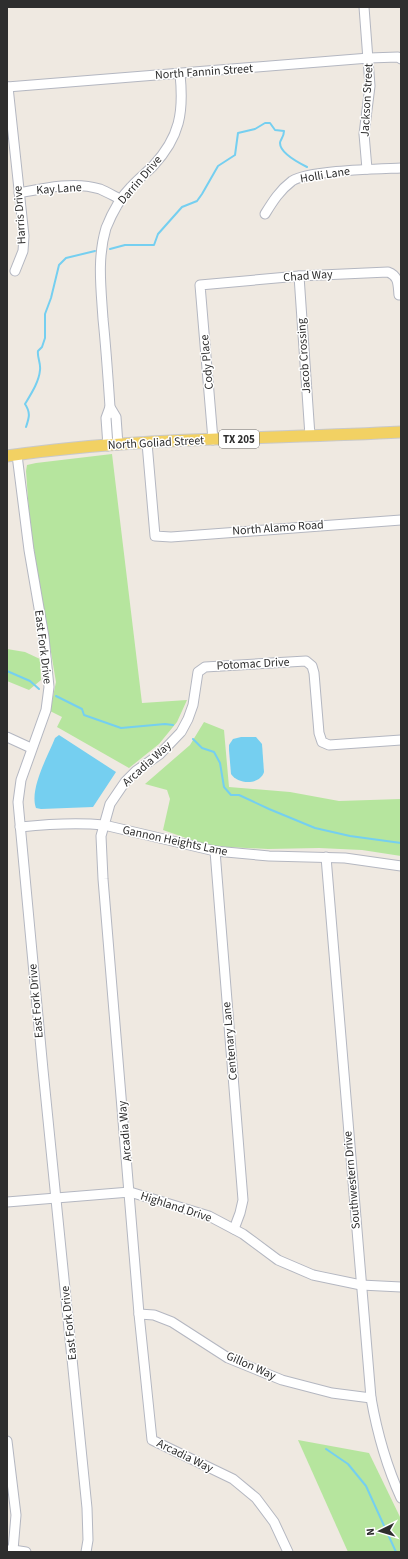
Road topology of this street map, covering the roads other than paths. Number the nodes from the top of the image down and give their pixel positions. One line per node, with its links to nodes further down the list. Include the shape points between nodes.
1 (364, 7): 2 (street, Jackson Street)
2 (369, 58): 3 (street, North Fannin Street); 4 (street, North Fannin Street); 7 (street, Jackson Street, via 369,101 364,134)
3 (401, 59)
4 (180, 74): 5 (street, North Fannin Street); 9 (street, Darrin Drive, via 182,108 171,142 154,165)
5 (8, 87): 8 (street, Harris Drive)
6 (401, 168): 7 (street, Holli Lane)
7 (367, 169): 10 (street, Holli Lane, via 294,180 275,198)
8 (19, 193): 9 (street, Kay Lane, via 76,186 101,190); 11 (street, Harris Drive, via 24,236 23,252)
9 (120, 199): 19 (street, Darrin Drive, via 106,230 100,262 110,407 116,417)
10 (265, 214)
11 (15, 270)
12 (299, 276): 13 (street, Chad Way); 14 (street, Chad Way, via 388,272 395,275); 16 (street, Jacob Crossing)
13 (200, 285): 17 (street, Cody Place)
14 (399, 295)
15 (401, 432): 16 (main road, North Goliad Street / TX 205)
16 (310, 436): 17 (main road, North Goliad Street / TX 205)
17 (213, 440): 18 (main road, North Goliad Street / TX 205)
18 (147, 443): 19 (main road, North Goliad Street / TX 205); 21 (street, North Alamo Road, via 155,536 171,537)
19 (113, 445): 20 (main road, North Goliad Street / TX 205)
20 (12, 455): 25 (street, East Fork Drive, via 44,637 49,688 46,710)
21 (401, 520)
22 (198, 672): 24 (street, Potomac Drive, via 210,666 302,661 309,664 314,673 319,734 322,742 329,745); 26 (street, Arcadia Way, via 193,705 181,732 160,754 125,782 110,804)
23 (7, 737): 25 (street)
24 (401, 740)
25 (31, 748): 27 (street, East Fork Drive, via 20,780)
26 (104, 825): 27 (street, Gannon Heights Lane, via 69,823); 28 (street, Gannon Heights Lane); 31 (street, Arcadia Way, via 101,854)
27 (20, 827): 32 (street, East Fork Drive)
28 (215, 851): 29 (street, Gannon Heights Lane, via 269,856); 34 (street, Centenary Lane, via 243,1200)
29 (326, 857): 30 (street, Gannon Heights Lane); 35 (street, Southwestern Drive)
30 (401, 866)
31 (130, 1192): 32 (street, Highland Drive); 34 (street, Highland Drive, via 209,1216); 37 (street, Arcadia Way)
32 (56, 1198): 33 (street, Highland Drive); 43 (street, East Fork Drive, via 87,1508)
33 (7, 1202)
34 (234, 1229): 35 (street, Highland Drive, via 278,1260 313,1275)
35 (361, 1285): 36 (street, Highland Drive); 38 (street, Southwestern Drive)
36 (401, 1287)
37 (139, 1314): 38 (street, Gillon Way, via 154,1315 172,1322 228,1358 282,1380 332,1393); 44 (street, Arcadia Way, via 152,1440 233,1479 256,1498 274,1522)
38 (371, 1398): 40 (street, Southwestern Drive, via 379,1439)
39 (7, 1442): 41 (street, via 16,1515)
40 (401, 1498)
41 (10, 1550): 42 (street)
42 (26, 1552)
43 (86, 1552)
44 (288, 1552)

